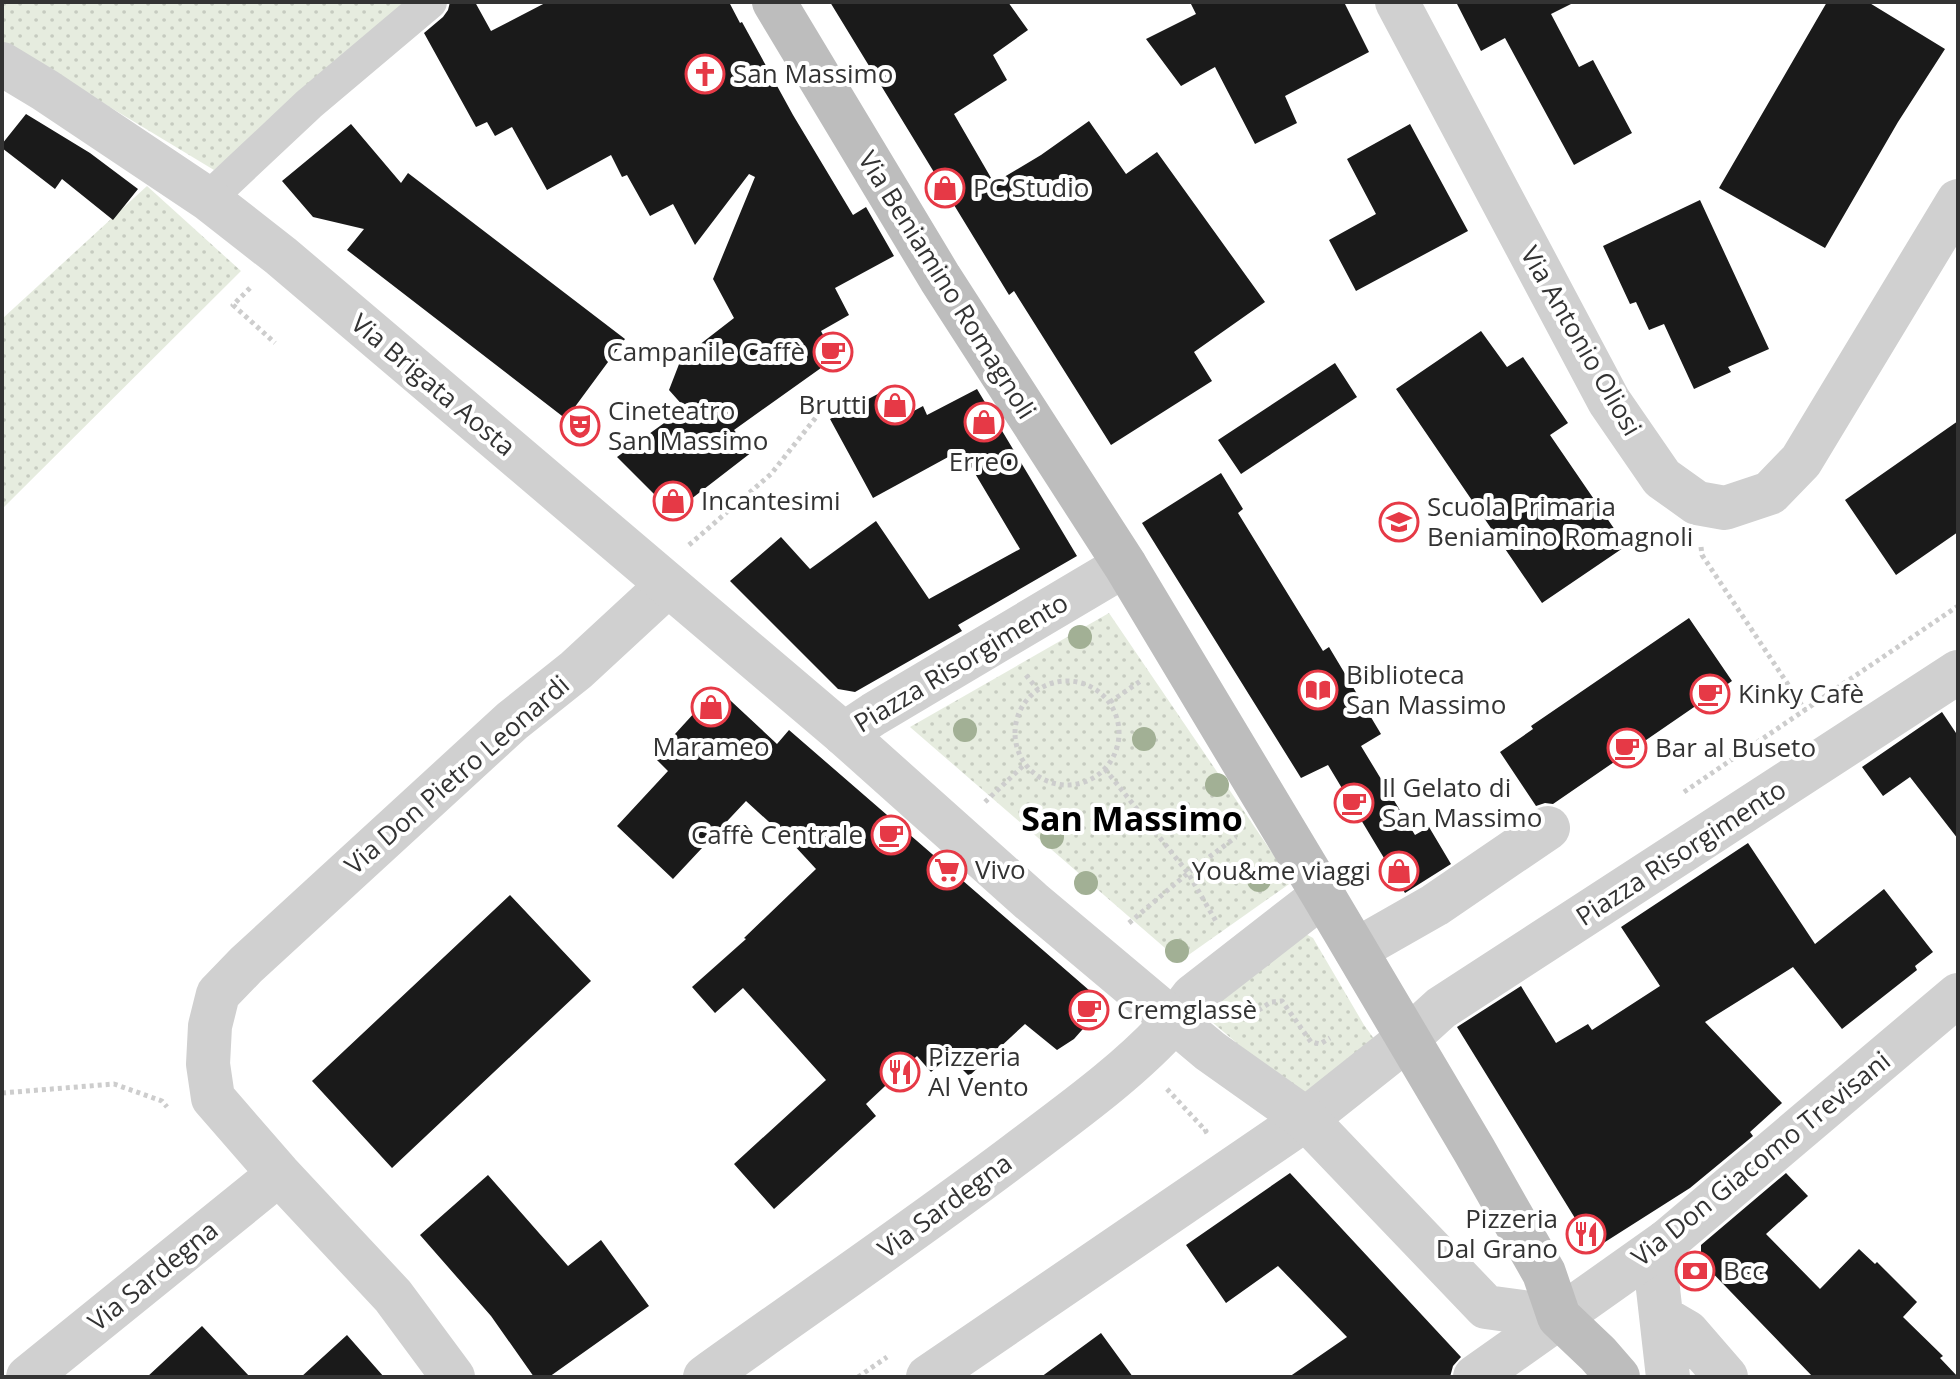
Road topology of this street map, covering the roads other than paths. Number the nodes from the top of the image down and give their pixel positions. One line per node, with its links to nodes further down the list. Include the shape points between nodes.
1 (430, 2): 5 (street, via 309,104)
2 (774, 2): 7 (main road, Via Beniamino Romagnoli, via 940,278)
3 (1397, 2): 6 (street, Via Antonio Oliosi, via 1609,401 1662,478 1697,503 1725,508 1770,493 1801,461)
4 (2, 64): 5 (street, Via Brigata Aosta)
5 (208, 199): 8 (street, Via Brigata Aosta)
6 (1958, 201)
7 (1125, 565): 10 (street, Piazza Risorgimento); 12 (main road)
8 (668, 585): 10 (street, Via Brigata Aosta); 18 (street, Via Don Pietro Leonardi, via 512,721 218,994 208,1064 213,1098)
9 (1958, 672): 16 (street, Piazza Risorgimento, via 1441,1008)
10 (844, 734): 15 (street, Piazza Risorgimento)
11 (1548, 828): 13 (street, via 1435,905)
12 (1323, 895): 13 (main road); 15 (street, via 1193,996)
13 (1356, 950): 16 (main road)
14 (1958, 995): 19 (street, Via Don Giacomo Trevisani)
15 (1174, 1021): 17 (street, Piazza Risorgimento); 24 (street, Via Sardegna, via 1063,1118)
16 (1408, 1038): 17 (street, Piazza Risorgimento); 20 (main road, via 1544,1273)
17 (1306, 1119): 20 (street, Piazza Risorgimento, via 1486,1307); 25 (street, Piazza Risorgimento)
18 (279, 1174): 22 (street, Via Sardegna); 23 (street, via 393,1296)
19 (1667, 1241): 20 (street, Via Don Giacomo Trevisani); 21 (street, via 1657,1280)
20 (1559, 1317): 26 (street, Via Don Giacomo Trevisani); 27 (main road)
21 (1663, 1318): 28 (street); 29 (street, via 1687,1332)
22 (28, 1377)
23 (453, 1377)
24 (705, 1377)
25 (928, 1377)
26 (1475, 1377)
27 (1618, 1377)
28 (1668, 1377)
29 (1726, 1377)

